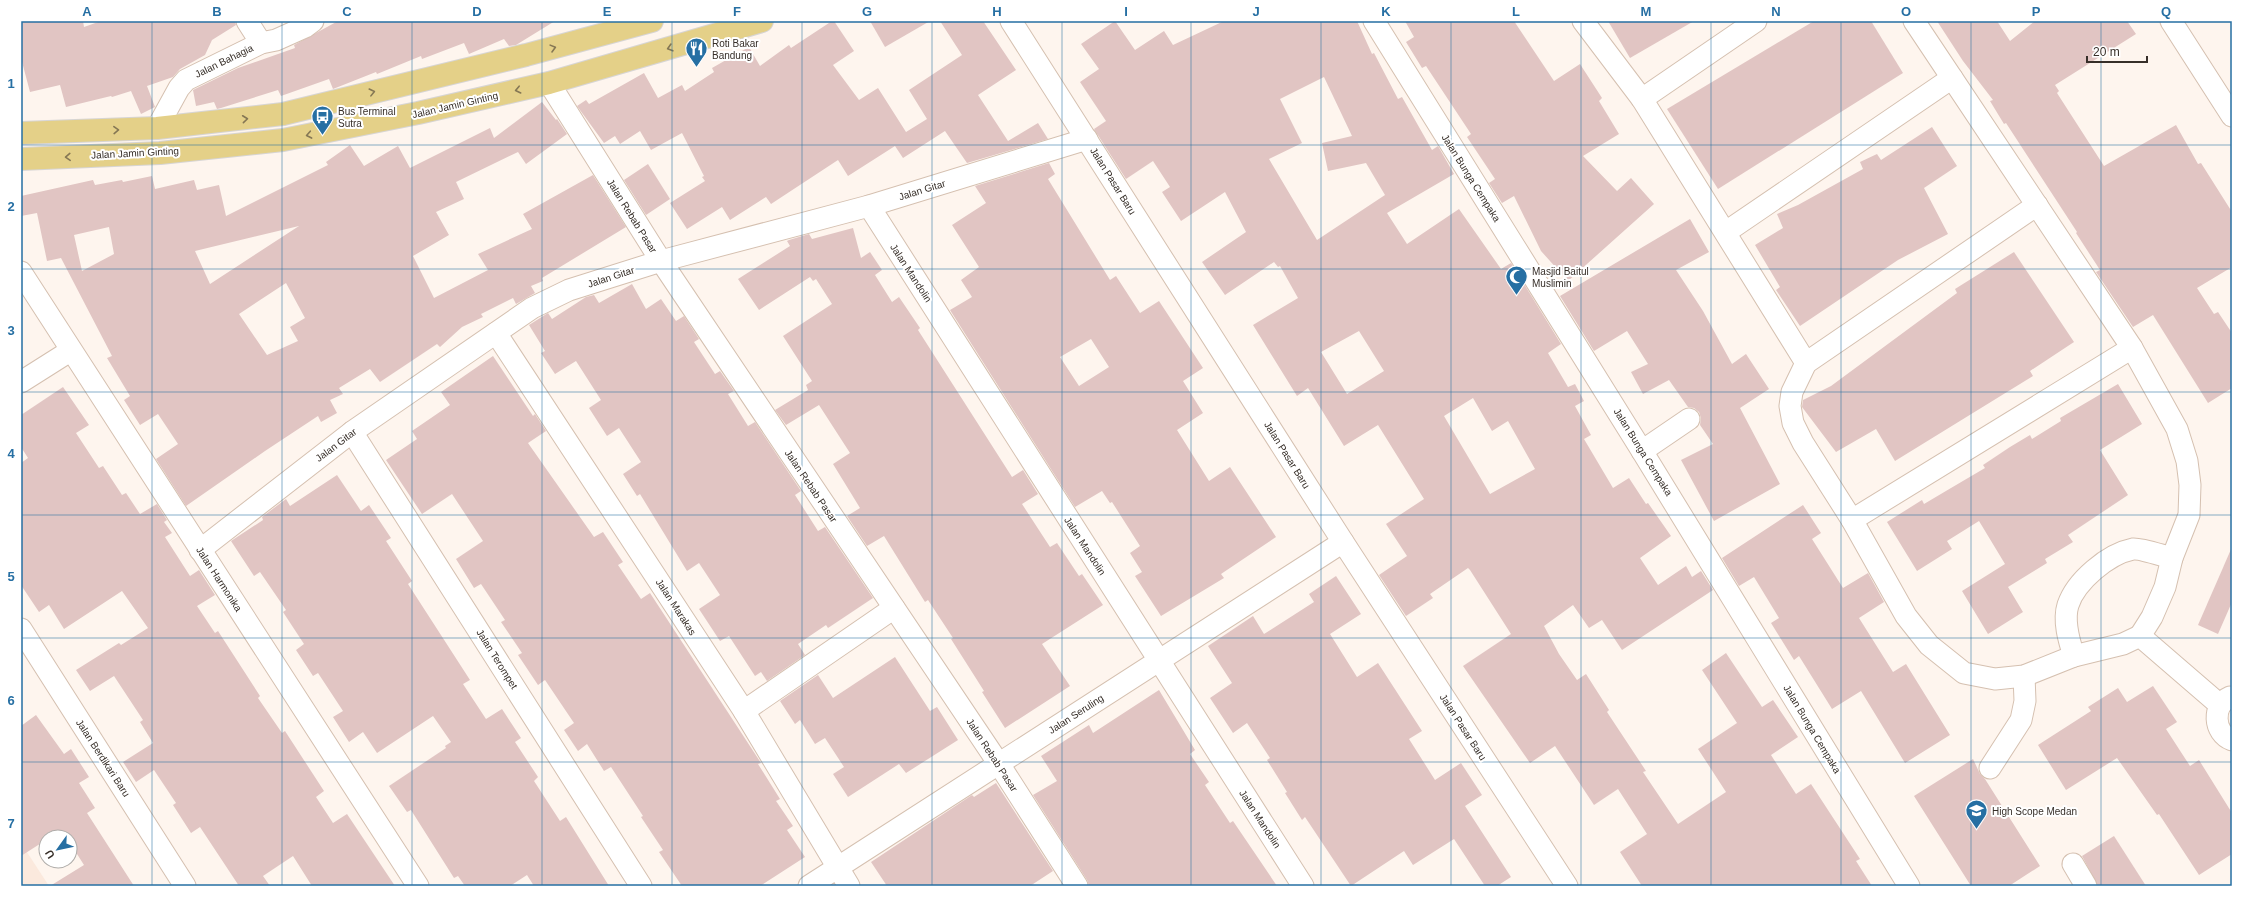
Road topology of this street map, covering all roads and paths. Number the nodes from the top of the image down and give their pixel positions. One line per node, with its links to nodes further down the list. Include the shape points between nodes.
1 (247, 21): 11 (street)
2 (313, 21): 11 (street, Jalan Bahagia, via 276,40)
3 (652, 21): 16 (main road, one-way to 3, via 283,114 526,55)
4 (762, 21): 13 (main road, Jalan Jamin Ginting, one-way to 13)
5 (1010, 21): 18 (street, Jalan Pasar Baru)
6 (1374, 21): 32 (street, Jalan Bunga Cempaka)
7 (1583, 21): 14 (street)
8 (1756, 21): 14 (street)
9 (1914, 21): 12 (street)
10 (2171, 21): 15 (street)
11 (260, 43): 16 (street, Jalan Bahagia, via 186,80)
12 (1952, 78): 20 (street); 22 (street)
13 (549, 83): 19 (main road, Jalan Jamin Ginting, one-way to 19, via 418,114 283,140 160,152); 23 (street, Jalan Rebab Pasar)
14 (1642, 99): 22 (street)
15 (2232, 116)
16 (157, 128): 17 (main road, one-way to 16)
17 (21, 133)
18 (1087, 139): 21 (street, Jalan Gitar); 34 (street, Jalan Pasar Baru)
19 (21, 159)
20 (2037, 205): 26 (street); 28 (street)
21 (869, 206): 23 (street, Jalan Gitar); 41 (street, Jalan Mandolin)
22 (1726, 232): 28 (street)
23 (661, 261): 25 (street, Jalan Gitar, via 569,290 532,308); 37 (street, Jalan Rebab Pasar)
24 (21, 272): 27 (street, Jalan Harmonika)
25 (496, 333): 31 (street, Jalan Gitar); 44 (street, Jalan Marakas)
26 (2132, 348): 33 (street); 36 (street, via 2177,429 2187,461 2190,485 2188,515)
27 (70, 350): 29 (street); 35 (street, Jalan Harmonika)
28 (1806, 363): 33 (street, via 1792,392 1790,406 1793,422 1803,444)
29 (21, 382)
30 (1689, 419): 32 (street)
31 (352, 432): 35 (street, Jalan Gitar); 52 (street, Jalan Terompet)
32 (1642, 451): 58 (street, Jalan Bunga Cempaka)
33 (1852, 520): 42 (street, via 1906,616 1929,645 1964,673 1995,679)
34 (1343, 542): 41 (street, Jalan Seruling); 57 (street, Jalan Pasar Baru)
35 (200, 550): 51 (street, Jalan Harmonika)
36 (2172, 558): 39 (street, via 2165,587 2152,617); 40 (street, via 2134,549 2108,560 2085,578 2068,606 2067,632)
37 (894, 608): 44 (street); 46 (street, Jalan Rebab Pasar)
38 (21, 629): 50 (street, Jalan Berdikari Baru)
39 (2140, 636): 40 (street, via 2123,644); 43 (street)
40 (2074, 656): 42 (street)
41 (1158, 661): 46 (street, Jalan Seruling); 56 (street, Jalan Mandolin)
42 (2024, 676): 47 (street, via 2025,701 2021,720)
43 (2226, 700): 45 (street, via 2217,714 2218,723 2221,732)
44 (744, 711): 49 (street, Jalan Marakas)
45 (2232, 740)
46 (998, 764): 49 (street, Jalan Seruling); 55 (street, Jalan Rebab Pasar)
47 (1990, 768)
48 (2073, 864): 59 (street)
49 (838, 868): 53 (street, Jalan Seruling); 54 (street, Jalan Marakas)
50 (185, 886)
51 (418, 886)
52 (641, 886)
53 (810, 886)
54 (849, 886)
55 (1077, 886)
56 (1303, 886)
57 (1567, 886)
58 (1909, 886)
59 (2086, 886)

